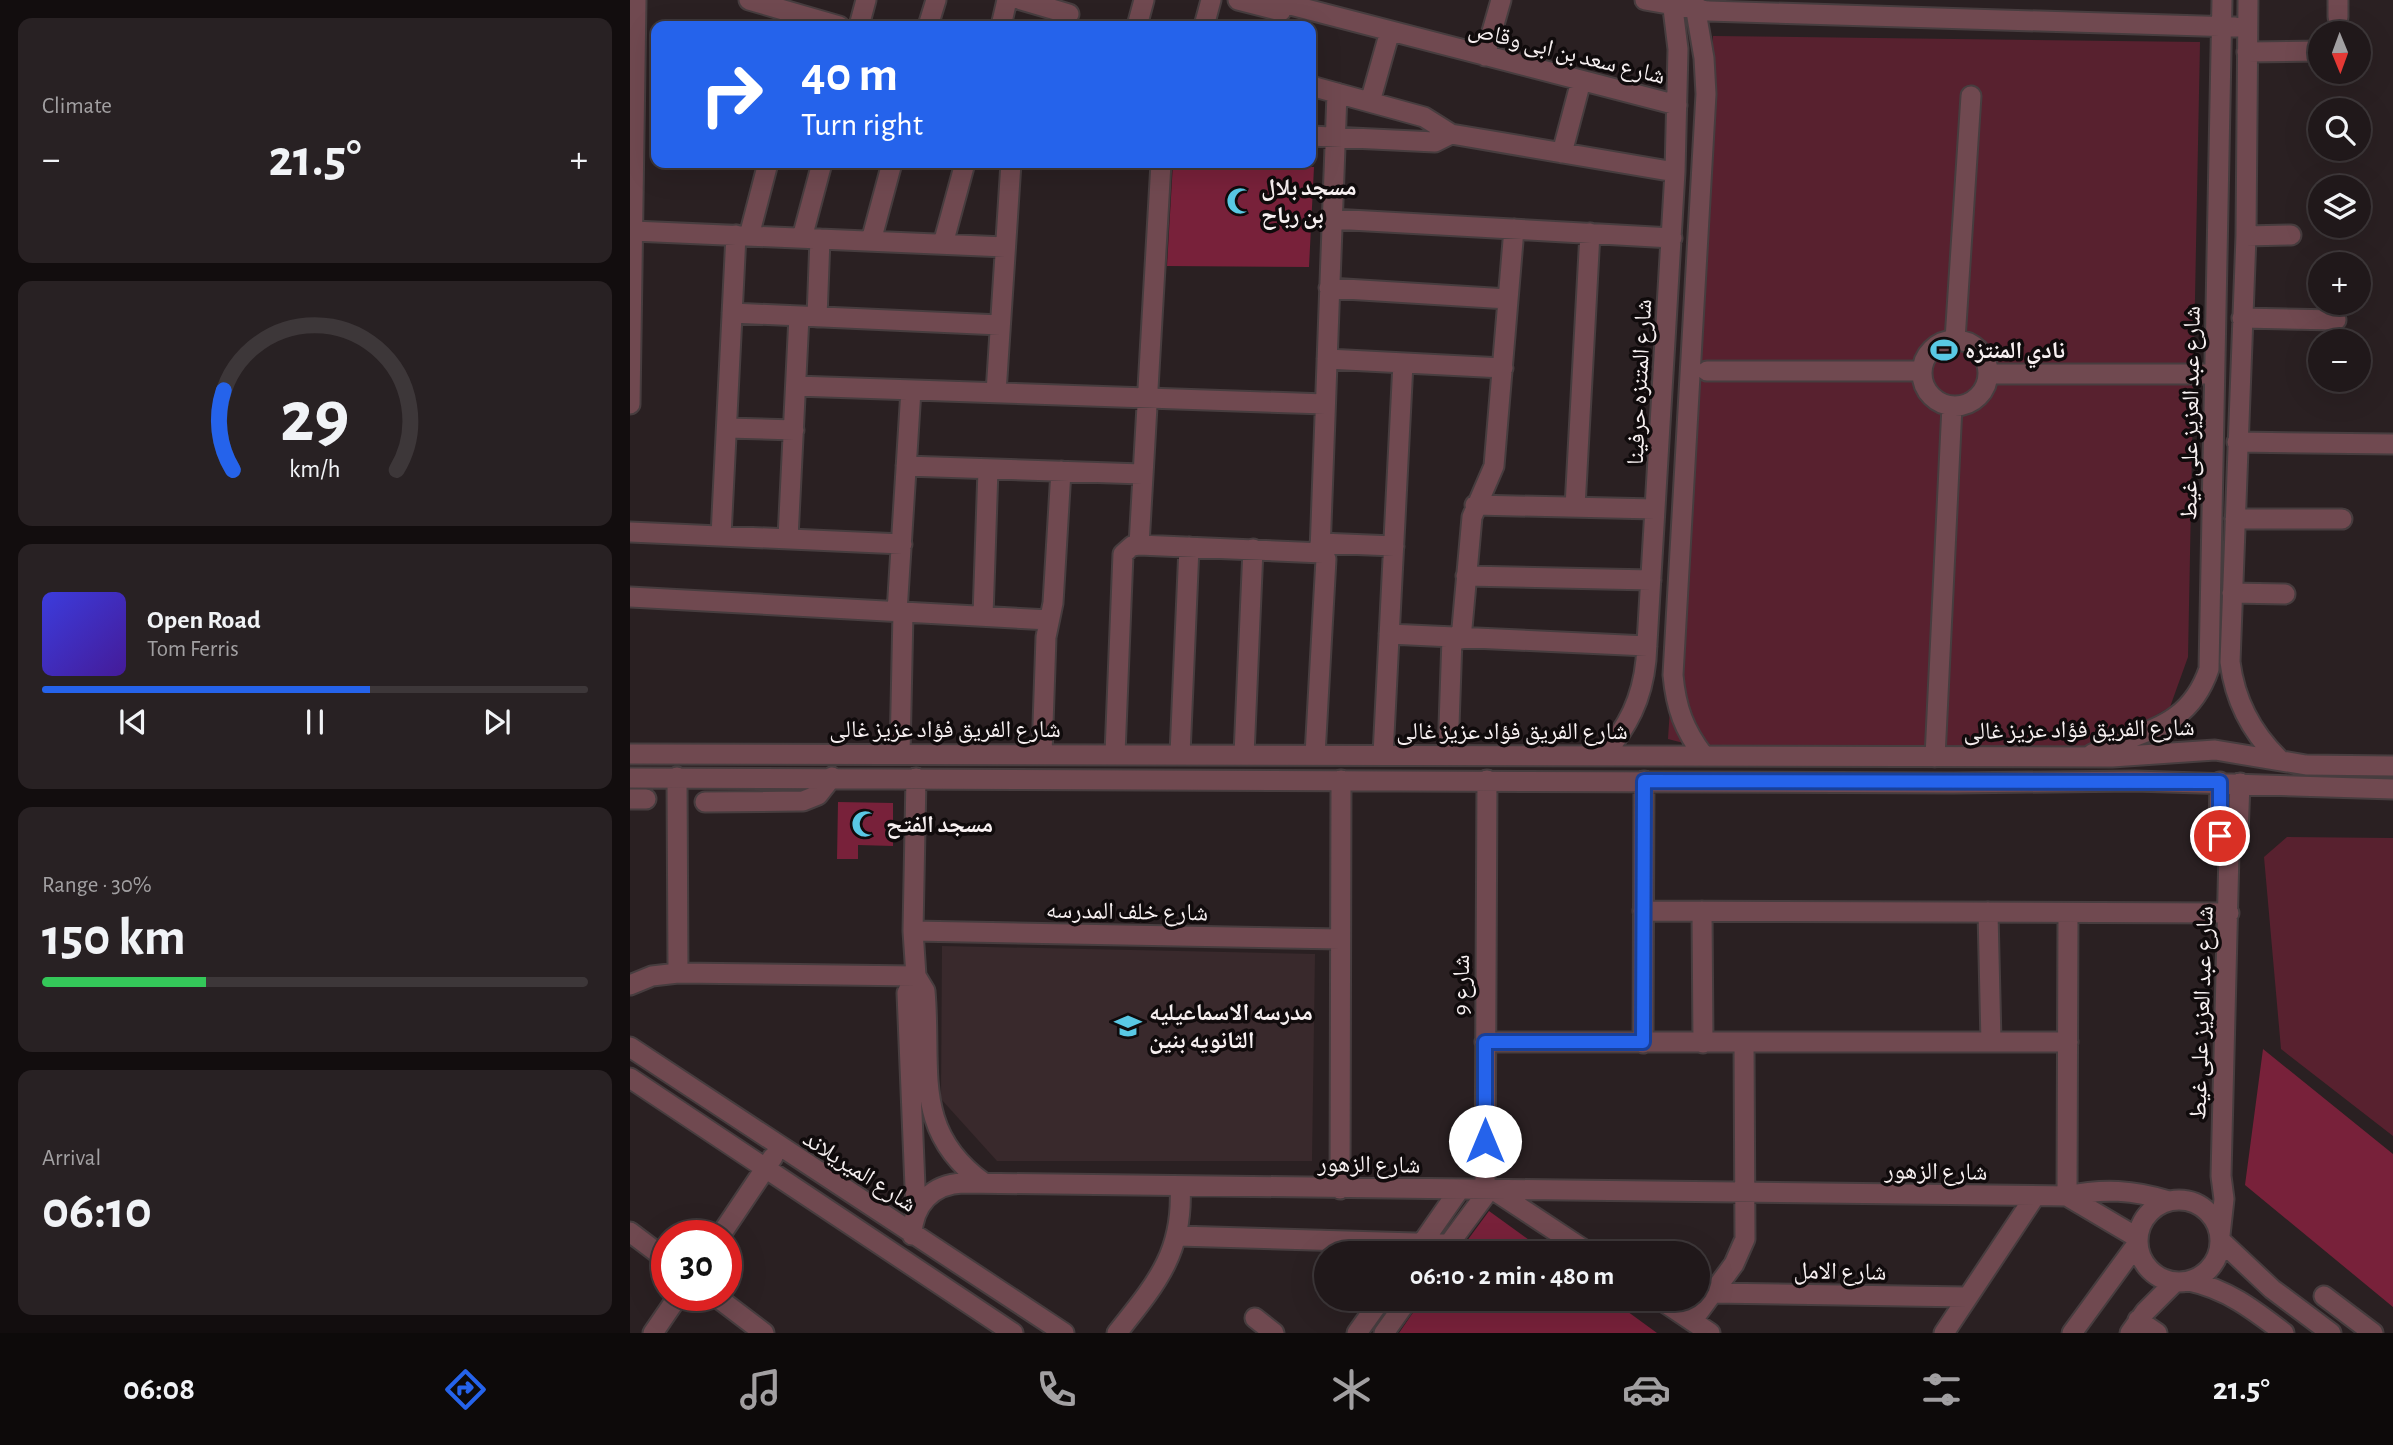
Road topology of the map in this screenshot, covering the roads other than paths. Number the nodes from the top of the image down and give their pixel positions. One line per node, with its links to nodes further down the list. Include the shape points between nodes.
1 (636, 0): 50 (street)
2 (749, 0): 19 (street)
3 (866, 0): 20 (street)
4 (936, 0): 21 (street)
5 (1007, 0): 22 (street)
6 (1021, 0): 18 (street)
7 (1144, 0): 23 (street)
8 (1211, 0): 24 (street)
9 (1238, 0): 17 (street, شارع سعد بن ابى وقاص)
10 (1501, 0): 30 (street)
11 (1645, 0): 14 (street)
12 (2222, 0): 25 (street, شارع عبد العزيز على غيط)
13 (2248, 0): 26 (street, شارع عبد العزيز على غيط)
14 (1672, 3): 15 (street); 36 (street, شارع المتنزه حرفينا, via 1678,49)
15 (1694, 5): 16 (street); 98 (street, شارع المتنزه حرفينا, via 1706,94)
16 (1883, 7): 25 (street)
17 (1281, 10): 27 (street, شارع سعد بن ابى وقاص)
18 (1070, 13)
19 (803, 21)
20 (860, 21)
21 (930, 21)
22 (1002, 21)
23 (1138, 21)
24 (1205, 21)
25 (2222, 27): 26 (street); 62 (street, شارع عبد العزيز على غيط, via 2219,281)
26 (2247, 27): 28 (street, شارع عبد العزيز على غيط)
27 (1390, 31): 30 (street, شارع سعد بن ابى وقاص); 35 (street)
28 (2247, 51): 29 (street); 54 (street, شارع عبد العزيز على غيط)
29 (2308, 51)
30 (1485, 56): 31 (street, شارع سعد بن ابى وقاص)
31 (1580, 82): 36 (street, شارع سعد بن ابى وقاص); 40 (street)
32 (1316, 87): 33 (street)
33 (1336, 93): 35 (street); 39 (street)
34 (1971, 96): 68 (street)
35 (1370, 102): 37 (street, via 1434,121)
36 (1677, 105): 47 (street, شارع المتنزه حرفينا)
37 (1451, 134): 39 (street, via 1435,142); 40 (street)
38 (1316, 136): 39 (street)
39 (1335, 136): 48 (street)
40 (1562, 153): 47 (street)
41 (766, 168): 53 (street)
42 (821, 168): 55 (street)
43 (891, 168): 57 (street)
44 (964, 168): 58 (street)
45 (1011, 168): 59 (street)
46 (1161, 168): 79 (street)
47 (1675, 172): 56 (street, شارع المتنزه حرفينا)
48 (1332, 219): 49 (street); 60 (street)
49 (1514, 229): 51 (street); 61 (street)
50 (633, 231): 53 (street); 80 (street)
51 (1590, 233): 56 (street); 94 (street)
52 (2291, 235): 54 (street)
53 (742, 236): 55 (street); 64 (street)
54 (2246, 236): 63 (street, شارع عبد العزيز على غيط)
55 (811, 238): 57 (street); 65 (street)
56 (1672, 238): 95 (street, شارع المتنزه حرفينا)
57 (871, 241): 58 (street)
58 (943, 244): 59 (street)
59 (1005, 247): 67 (street)
60 (1329, 288): 61 (street); 69 (street)
61 (1508, 299): 71 (street)
62 (2214, 302): 63 (street); 75 (street, شارع عبد العزيز على غيط)
63 (2242, 311): 66 (street); 85 (street, شارع عبد العزيز على غيط)
64 (732, 313): 65 (street); 83 (street)
65 (808, 316): 67 (street); 76 (street)
66 (2336, 320)
67 (1000, 325): 78 (street)
68 (1955, 341): 73 (street, via 1933,349); 74 (street, via 1966,342 1982,355)
69 (1327, 359): 70 (street); 81 (street)
70 (1403, 363): 71 (street); 104 (street)
71 (1503, 368): 93 (street, via 1494,466)
72 (1707, 371): 73 (street)
73 (1922, 371): 82 (street, via 1934,398)
74 (1988, 374): 75 (street); 82 (street, via 1980,394)
75 (2214, 374): 92 (street, شارع عبد العزيز على غيط)
76 (796, 386): 77 (street); 84 (street)
77 (911, 390): 78 (street); 87 (street)
78 (996, 393): 79 (street)
79 (1146, 398): 81 (street); 90 (street)
80 (630, 404)
81 (1325, 404): 106 (street)
82 (1952, 406): 135 (street)
83 (726, 428): 84 (street); 100 (street)
84 (794, 430): 101 (street)
85 (2237, 442): 86 (street); 91 (street, شارع عبد العزيز على غيط)
86 (2393, 444)
87 (906, 466): 88 (street); 102 (street)
88 (988, 469): 89 (street); 114 (street)
89 (1061, 471): 90 (street); 115 (street, via 1054,603)
90 (1142, 474): 103 (street)
91 (2236, 487): 92 (street); 96 (street, شارع عبد العزيز على غيط)
92 (2213, 488): 134 (street, شارع عبد العزيز على غيط, via 2211,652 2203,687 2194,702 2166,725)
93 (1475, 505): 94 (street); 108 (street)
94 (1575, 507): 95 (street)
95 (1655, 517): 98 (street); 109 (street, شارع المتنزه حرفينا)
96 (2235, 519): 97 (street); 110 (street, شارع عبد العزيز على غيط)
97 (2342, 519)
98 (1681, 527): 132 (street, شارع المتنزه حرفينا, via 1675,693 1684,727)
99 (630, 532): 100 (street)
100 (721, 536): 101 (street)
101 (788, 538): 102 (street)
102 (902, 544): 113 (street)
103 (1139, 545): 105 (street); 124 (street, via 1127,549 1123,560)
104 (1394, 546): 106 (street); 116 (street)
105 (1189, 547): 107 (street); 125 (street)
106 (1320, 547): 107 (street); 127 (street, via 1326,559)
107 (1253, 549): 126 (street)
108 (1466, 576): 109 (street); 117 (street)
109 (1651, 580): 118 (street, شارع المتنزه حرفينا)
110 (2232, 593): 111 (street); 136 (street, شارع عبد العزيز على غيط, via 2230,663 2236,694 2254,730)
111 (2285, 594)
112 (630, 597): 113 (street)
113 (900, 612): 114 (street); 122 (street)
114 (983, 616): 115 (street)
115 (1049, 620): 123 (street)
116 (1389, 634): 117 (street); 128 (street)
117 (1457, 638): 118 (street); 129 (street)
118 (1647, 646): 131 (street, شارع المتنزه حرفينا, via 1637,705)
119 (760, 753): 120 (street, شارع الفريق فؤاد عزيز غالى); 121 (street, شارع الفريق فؤاد عزيز غالى); 139 (street, via 769,764)
120 (809, 753): 122 (street, شارع الفريق فؤاد عزيز غالى); 140 (street, via 805,765)
121 (630, 754)
122 (901, 754): 123 (street, شارع الفريق فؤاد عزيز غالى)
123 (1042, 754): 124 (street, شارع الفريق فؤاد عزيز غالى)
124 (1115, 754): 125 (street, شارع الفريق فؤاد عزيز غالى)
125 (1189, 754): 126 (street, شارع الفريق فؤاد عزيز غالى); 144 (street)
126 (1244, 755): 127 (street, شارع الفريق فؤاد عزيز غالى)
127 (1315, 755): 128 (street, شارع الفريق فؤاد عزيز غالى)
128 (1382, 755): 129 (street, شارع الفريق فؤاد عزيز غالى)
129 (1448, 755): 131 (street, شارع الفريق فؤاد عزيز غالى)
130 (2135, 755): 134 (street, شارع الفريق فؤاد عزيز غالى); 136 (street, شارع الفريق فؤاد عزيز غالى, via 2215,750); 148 (street)
131 (1603, 756): 132 (street, شارع الفريق فؤاد عزيز غالى)
132 (1704, 756): 133 (street, شارع الفريق فؤاد عزيز غالى)
133 (1828, 756): 135 (street, شارع الفريق فؤاد عزيز غالى); 149 (street)
134 (2087, 756): 135 (street, شارع الفريق فؤاد عزيز غالى)
135 (1944, 757): 151 (street)
136 (2280, 760): 137 (street, شارع الفريق فؤاد عزيز غالى)
137 (2393, 766)
138 (677, 777): 139 (street, شارع الفريق فؤاد عزيز غالى); 142 (street, شارع الفريق فؤاد عزيز غالى); 164 (street)
139 (761, 777): 140 (street, شارع الفريق فؤاد عزيز غالى); 155 (street)
140 (810, 777): 141 (street, شارع الفريق فؤاد عزيز غالى)
141 (832, 777): 143 (street, شارع الفريق فؤاد عزيز غالى); 155 (street, via 811,799)
142 (630, 778)
143 (916, 778): 144 (street, شارع الفريق فؤاد عزيز غالى); 162 (street)
144 (1197, 779): 145 (street, شارع الفريق فؤاد عزيز غالى)
145 (1341, 780): 146 (street, شارع الفريق فؤاد عزيز غالى); 163 (street)
146 (1487, 780): 147 (street, شارع الفريق فؤاد عزيز غالى); 167 (street, شارع 9)
147 (1644, 781): 149 (street, شارع الفريق فؤاد عزيز غالى); 157 (street)
148 (2135, 781): 150 (street, شارع الفريق فؤاد عزيز غالى); 151 (street, شارع الفريق فؤاد عزيز غالى)
149 (1829, 782): 151 (street, شارع الفريق فؤاد عزيز غالى)
150 (2220, 782): 152 (street, شارع الفريق فؤاد عزيز غالى); 156 (street, شارع عبد العزيز على غيط, via 2219,831)
151 (1954, 783)
152 (2240, 783): 153 (street, شارع الفريق فؤاد عزيز غالى); 156 (street, شارع عبد العزيز على غيط, via 2238,835)
153 (2393, 789)
154 (705, 802): 155 (street)
155 (757, 802)
156 (2229, 852): 161 (street, شارع عبد العزيز على غيط)
157 (1643, 911): 158 (street); 168 (street)
158 (1702, 911): 159 (street); 169 (street)
159 (1988, 912): 160 (street); 171 (street)
160 (2068, 913): 161 (street); 172 (street)
161 (2229, 913): 180 (street, شارع عبد العزيز على غيط)
162 (913, 931): 163 (street, شارع خلف المدرسه); 165 (street)
163 (1340, 939): 184 (street)
164 (678, 973): 165 (street); 166 (street)
165 (916, 976): 175 (street, via 907,993); 176 (street, via 925,991)
166 (630, 985)
167 (1485, 1042): 168 (street); 186 (street, شارع 9)
168 (1643, 1042): 169 (street)
169 (1703, 1042): 170 (street)
170 (1744, 1042): 171 (street); 187 (street)
171 (1991, 1042): 172 (street)
172 (2067, 1042): 189 (street)
173 (630, 1047): 177 (street, شارع الميريلاند)
174 (630, 1078): 179 (street, شارع الميريلاند)
175 (911, 1115): 176 (street); 192 (street)
176 (932, 1116): 178 (street)
177 (780, 1148): 179 (street); 195 (street, شارع الميريلاند)
178 (959, 1163): 181 (street); 182 (street)
179 (766, 1168): 193 (street); 219 (street, شارع الميريلاند)
180 (2221, 1176): 191 (street); 197 (street, شارع عبد العزيز على غيط)
181 (953, 1183): 182 (street, شارع الزهور); 192 (street, via 931,1193)
182 (984, 1183): 183 (street, شارع الزهور)
183 (1180, 1186): 184 (street, شارع الزهور); 196 (street)
184 (1340, 1189): 185 (street, شارع الزهور)
185 (1460, 1190): 186 (street, شارع الزهور); 198 (street)
186 (1489, 1190): 187 (street, شارع الزهور); 199 (street); 200 (street)
187 (1744, 1193): 188 (street, شارع الزهور); 205 (street, via 1743,1248)
188 (2035, 1196): 189 (street, شارع الزهور); 207 (street)
189 (2067, 1196): 190 (street, شارع الزهور, via 2108,1190); 201 (street)
190 (2169, 1201): 191 (street); 201 (street, via 2147,1214)
191 (2194, 1202): 197 (street, via 2211,1215)
192 (916, 1211): 195 (street)
193 (731, 1220)
194 (630, 1232): 203 (street)
195 (912, 1236): 216 (street, شارع الميريلاند)
196 (1178, 1236): 202 (street); 220 (street, via 1165,1269)
197 (2220, 1238): 204 (street, via 2215,1262 2200,1277); 229 (street, via 2272,1289)
198 (1424, 1241)
199 (1451, 1241)
200 (1570, 1241)
201 (2137, 1241): 204 (street, via 2154,1274); 226 (street)
202 (1314, 1243)
203 (651, 1248)
204 (2182, 1282): 215 (street); 228 (street, via 2215,1288 2239,1299)
205 (1712, 1293): 207 (street, شارع الامل); 214 (street)
206 (2324, 1296): 230 (street)
207 (1967, 1297): 225 (street)
208 (668, 1311): 217 (street)
209 (735, 1311): 218 (street)
210 (1373, 1311): 222 (street)
211 (1400, 1311): 223 (street)
212 (1677, 1311): 214 (street)
213 (1255, 1318): 221 (street)
214 (1692, 1321): 224 (street)
215 (2134, 1326): 227 (street)
216 (1060, 1332)
217 (653, 1333)
218 (764, 1333)
219 (1013, 1333)
220 (1117, 1333)
221 (1274, 1333)
222 (1357, 1333)
223 (1384, 1333)
224 (1710, 1333)
225 (1944, 1333)
226 (2072, 1333)
227 (2157, 1333)
228 (2284, 1333)
229 (2330, 1333)
230 (2373, 1333)

